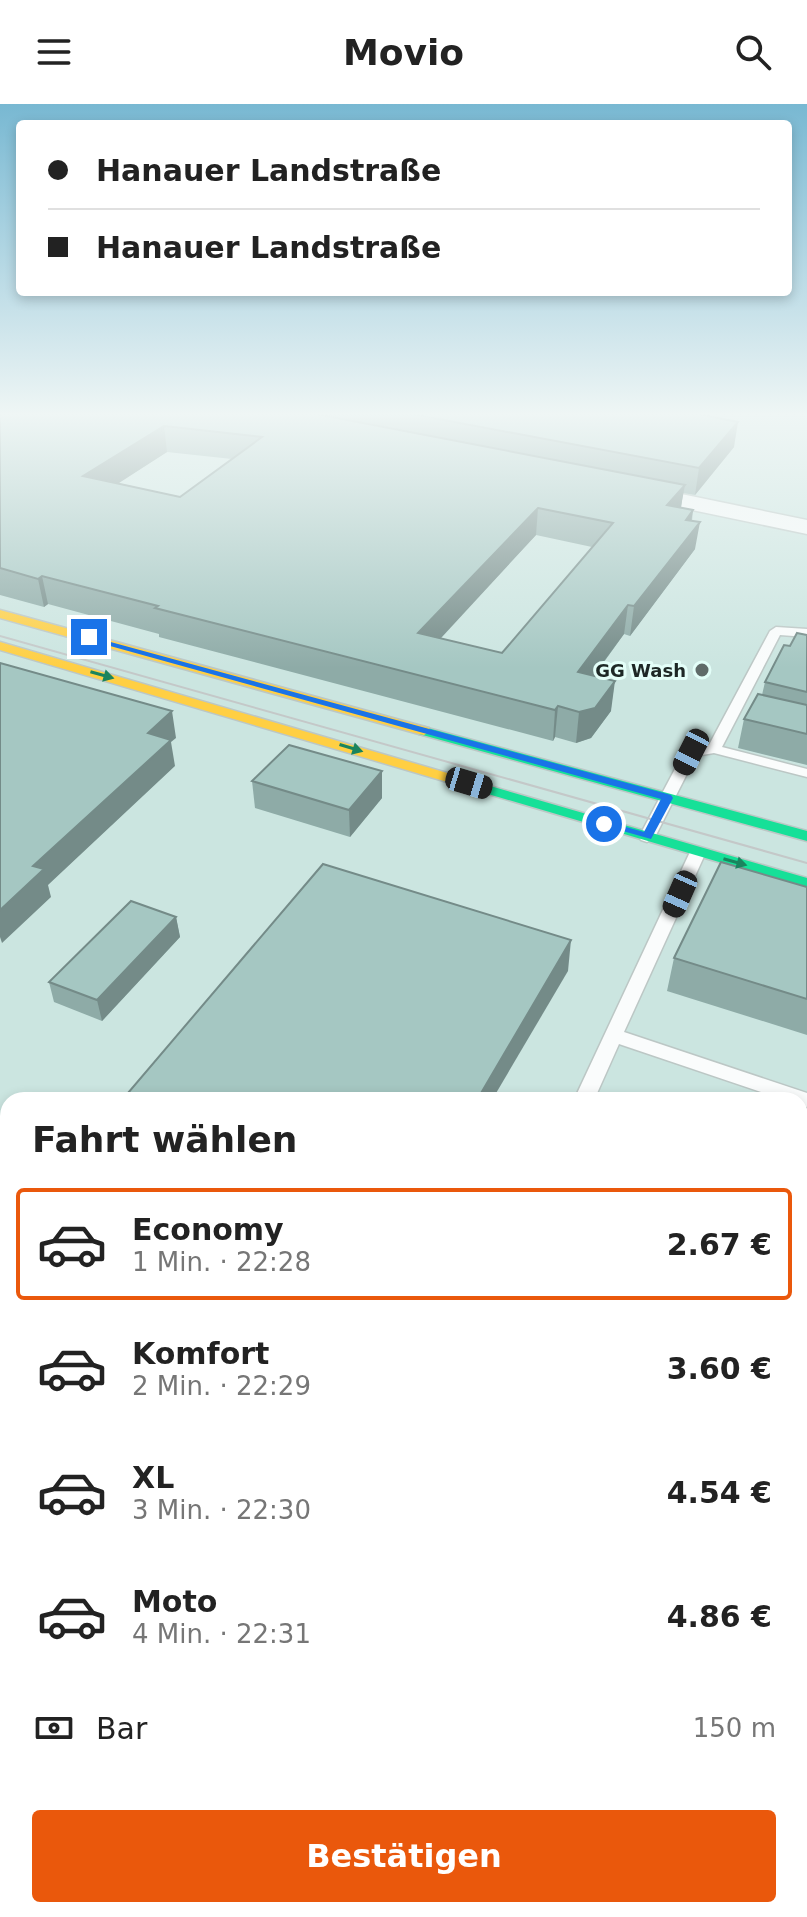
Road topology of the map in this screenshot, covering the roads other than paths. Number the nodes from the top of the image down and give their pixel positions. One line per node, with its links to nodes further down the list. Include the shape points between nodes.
1 (669, 499): 2 (street)
2 (807, 527)
3 (0, 614): 8 (main road)
4 (807, 633): 6 (lane, via 776,631 741,712)
5 (0, 646): 10 (main road, one-way to 10)
6 (714, 749): 7 (lane); 8 (lane, via 691,752)
7 (807, 773)
8 (667, 798): 9 (main road); 10 (lane)
9 (807, 836)
10 (647, 837): 11 (main road)
11 (698, 852): 12 (main road, one-way to 12); 13 (lane)
12 (807, 883)
13 (616, 1036): 14 (lane); 15 (lane)
14 (588, 1092)
15 (783, 1092)

